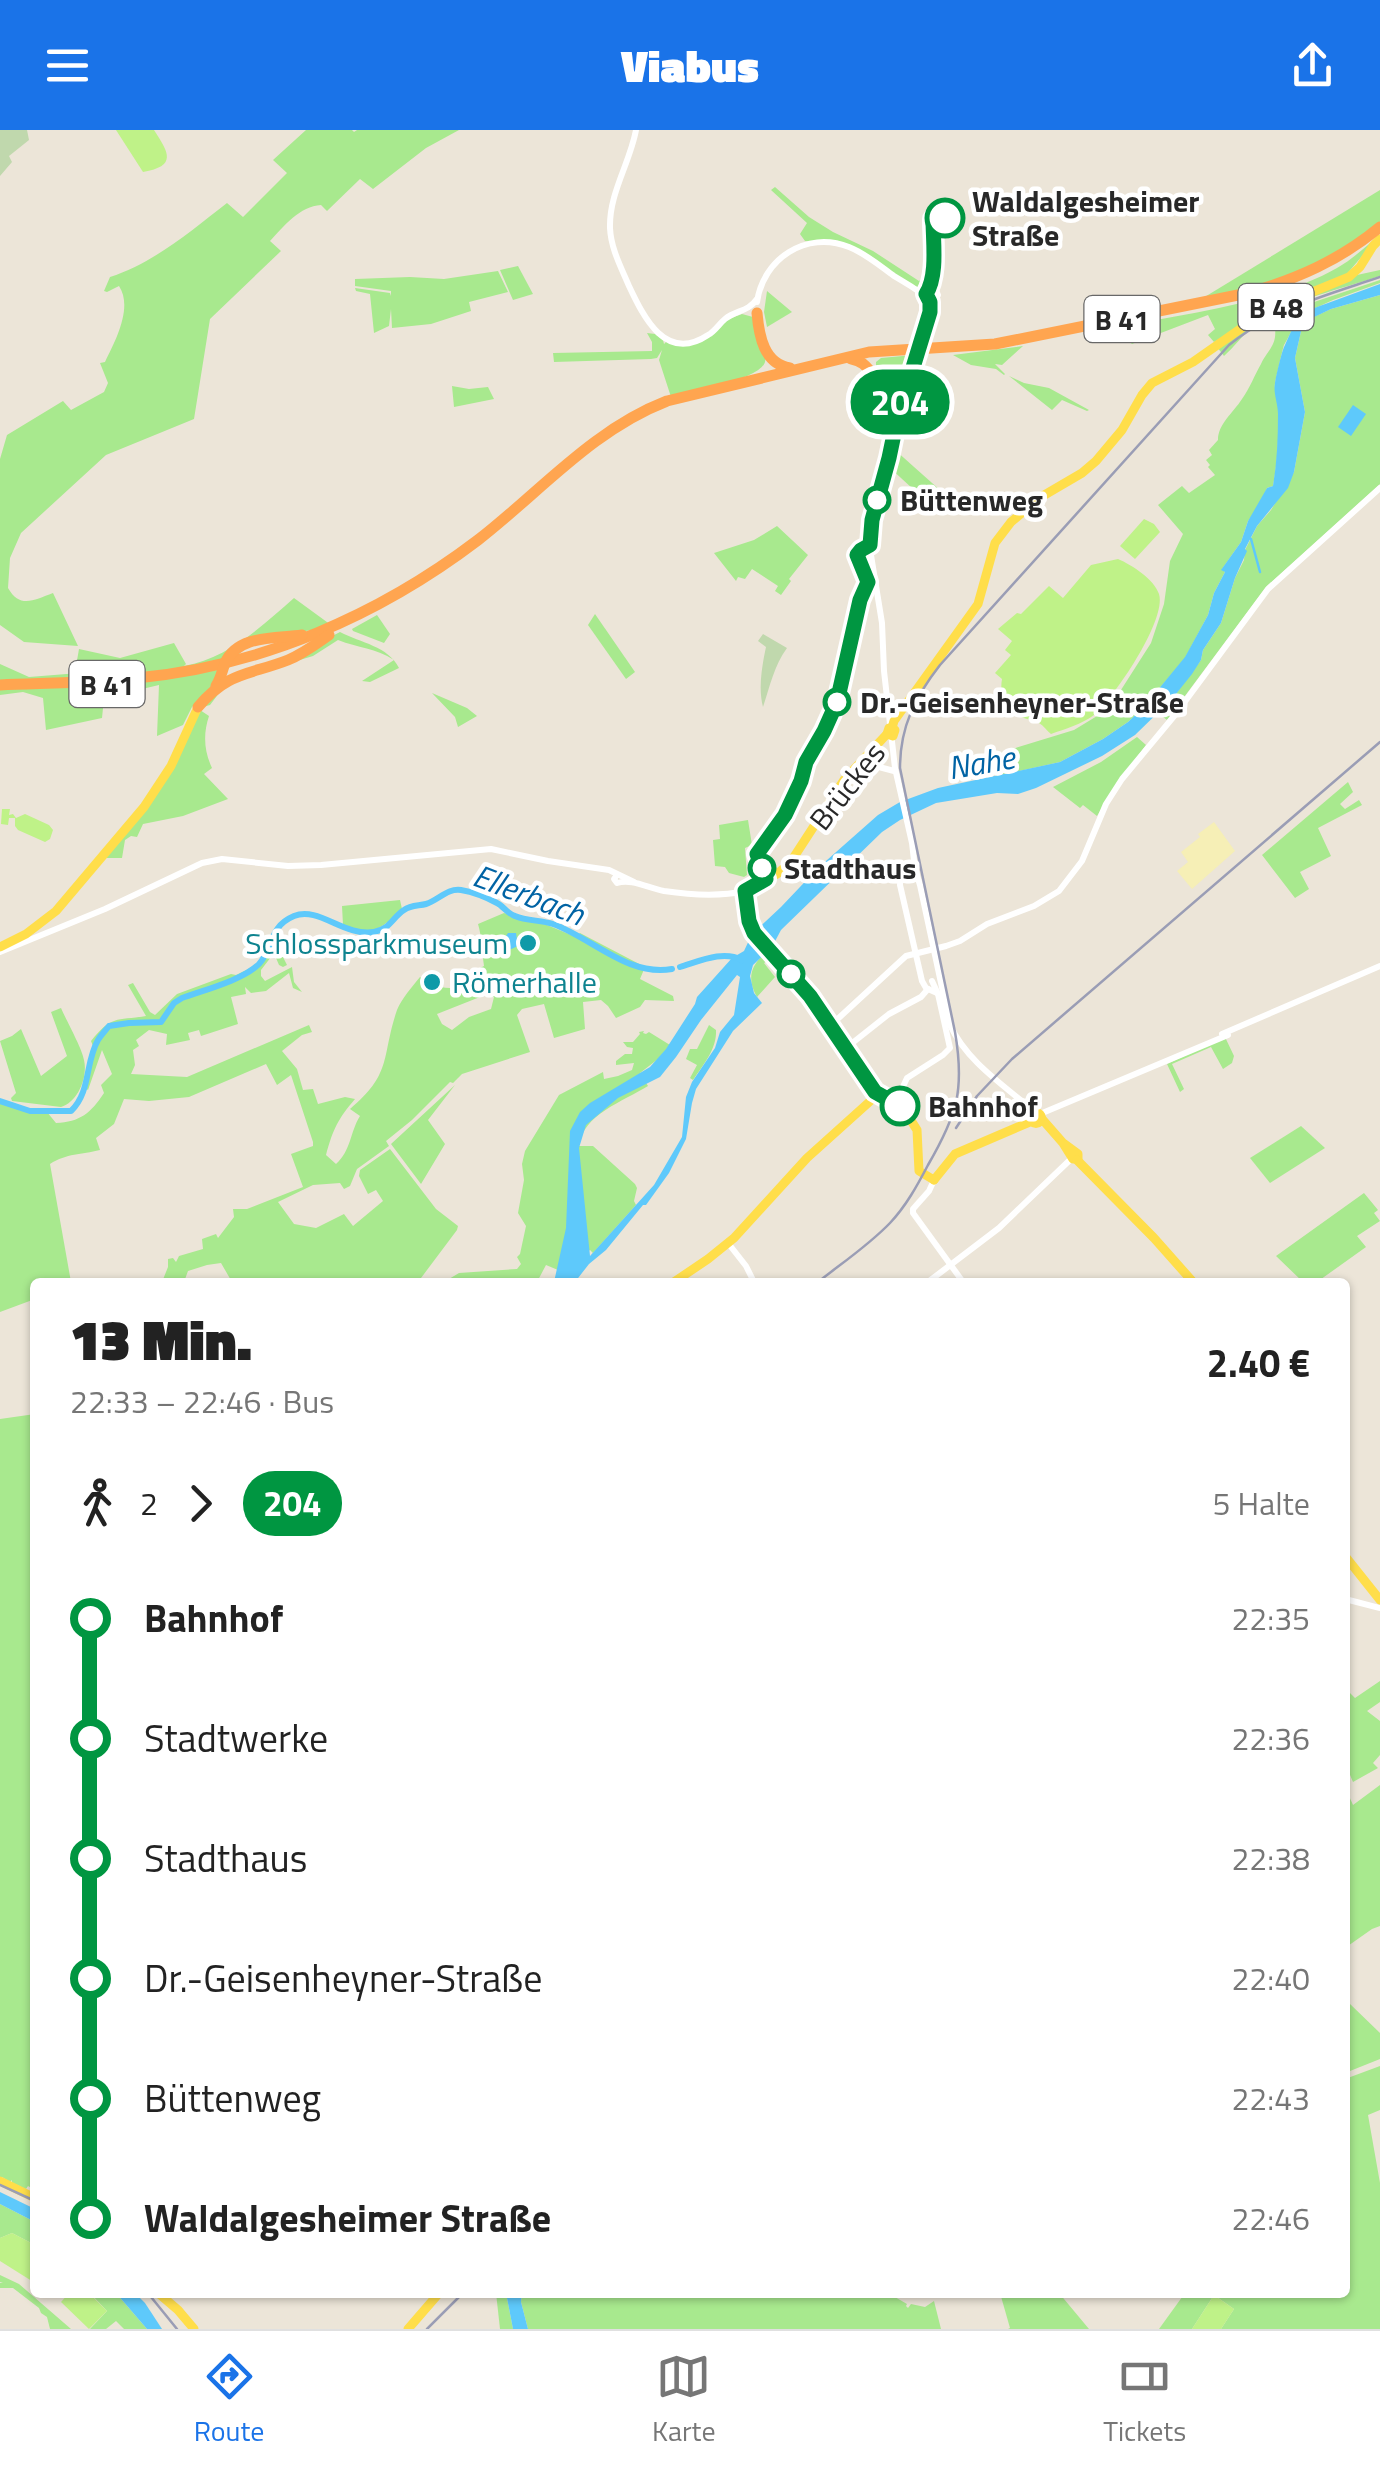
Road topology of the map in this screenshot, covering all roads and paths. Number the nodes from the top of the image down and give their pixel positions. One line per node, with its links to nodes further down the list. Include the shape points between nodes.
1 (636, 130): 4 (street, via 610,233 646,322 666,339 688,342)
2 (1380, 229): 6 (highway, B 41, via 1322,270 1234,300 995,347); 8 (highway, B 41, via 1320,268 1248,293 994,344 882,350)
3 (1380, 239): 18 (main road, Brückes / B 48, via 1349,277 1266,311 1152,384 1096,460 1003,531 978,604)
4 (747, 312): 5 (highway); 11 (street, via 778,259 795,248 819,242 852,248 929,297 916,357)
5 (766, 351): 8 (highway, via 780,366); 9 (highway, via 765,366)
6 (887, 353): 7 (highway, B 41); 11 (highway, via 874,370)
7 (851, 359): 10 (highway); 14 (highway, B 41, via 680,400 636,418 466,552)
8 (801, 368): 9 (highway, B 41)
9 (752, 379): 14 (highway, B 41, via 667,401 626,420 464,550)
10 (879, 380): 11 (highway); 12 (highway)
11 (901, 384): 12 (street)
12 (900, 405): 20 (street, via 870,545)
13 (1380, 488): 26 (street, via 1253,607 1122,779 1082,861 1059,891)
14 (335, 628): 15 (highway, B 41, via 288,649 137,682); 16 (highway, B 41, via 293,658); 16 (highway, B 41, via 242,645)
15 (0, 687)
16 (214, 690): 17 (highway, B 41)
17 (198, 707): 27 (main road, via 151,798)
18 (892, 732): 19 (main road, Brückes / B 48); 21 (street)
19 (866, 754): 20 (street, via 881,764); 21 (street); 23 (main road, Brückes / B 48, via 791,861)
20 (894, 756): 21 (street)
21 (896, 774): 22 (street, via 913,847)
22 (911, 874): 29 (street, via 900,886); 30 (street, via 920,885)
23 (766, 879): 25 (main road, Brückes / B 48); 25 (main road, Brückes)
24 (710, 894): 25 (street); 25 (street); 27 (street, via 668,891 605,870 490,849 307,866 218,859)
25 (744, 896): 35 (main road, via 750,926)
26 (994, 921): 30 (street); 32 (street, via 959,945 929,953)
27 (41, 931): 28 (street); 28 (main road)
28 (0, 950)
29 (913, 950): 30 (street); 32 (street); 34 (street, via 920,977); 35 (street)
30 (935, 950): 33 (street)
31 (1380, 965): 39 (street)
32 (921, 967): 34 (street)
33 (938, 967): 34 (street); 34 (street)
34 (933, 986): 36 (street); 38 (street, via 949,1050 907,1078); 40 (street, via 971,1056)
35 (830, 1026): 36 (main road)
36 (846, 1048): 37 (main road)
37 (878, 1094): 38 (main road); 45 (main road, via 806,1158)
38 (896, 1102): 44 (main road, via 916,1127 917,1162)
39 (1059, 1108): 40 (street); 42 (street, via 1048,1120)
40 (1036, 1116): 41 (main road); 41 (street, via 1027,1114); 42 (main road)
41 (1017, 1125): 44 (main road, via 954,1154)
42 (1054, 1134): 43 (main road)
43 (1074, 1158): 46 (street); 51 (main road)
44 (930, 1175): 46 (street, via 930,1191 914,1214)
45 (728, 1247): 47 (main road); 48 (street)
46 (951, 1265): 49 (street); 50 (street)
47 (680, 1278)
48 (752, 1278)
49 (933, 1278)
50 (961, 1278)
51 (1192, 1278)
52 (1350, 1563): 54 (main road)
53 (1350, 1600): 54 (street)
54 (1379, 1606)
55 (0, 2181): 56 (main road)
56 (30, 2196)
57 (164, 2298): 59 (main road)
58 (435, 2298): 60 (main road)
59 (194, 2329)
60 (408, 2329)

